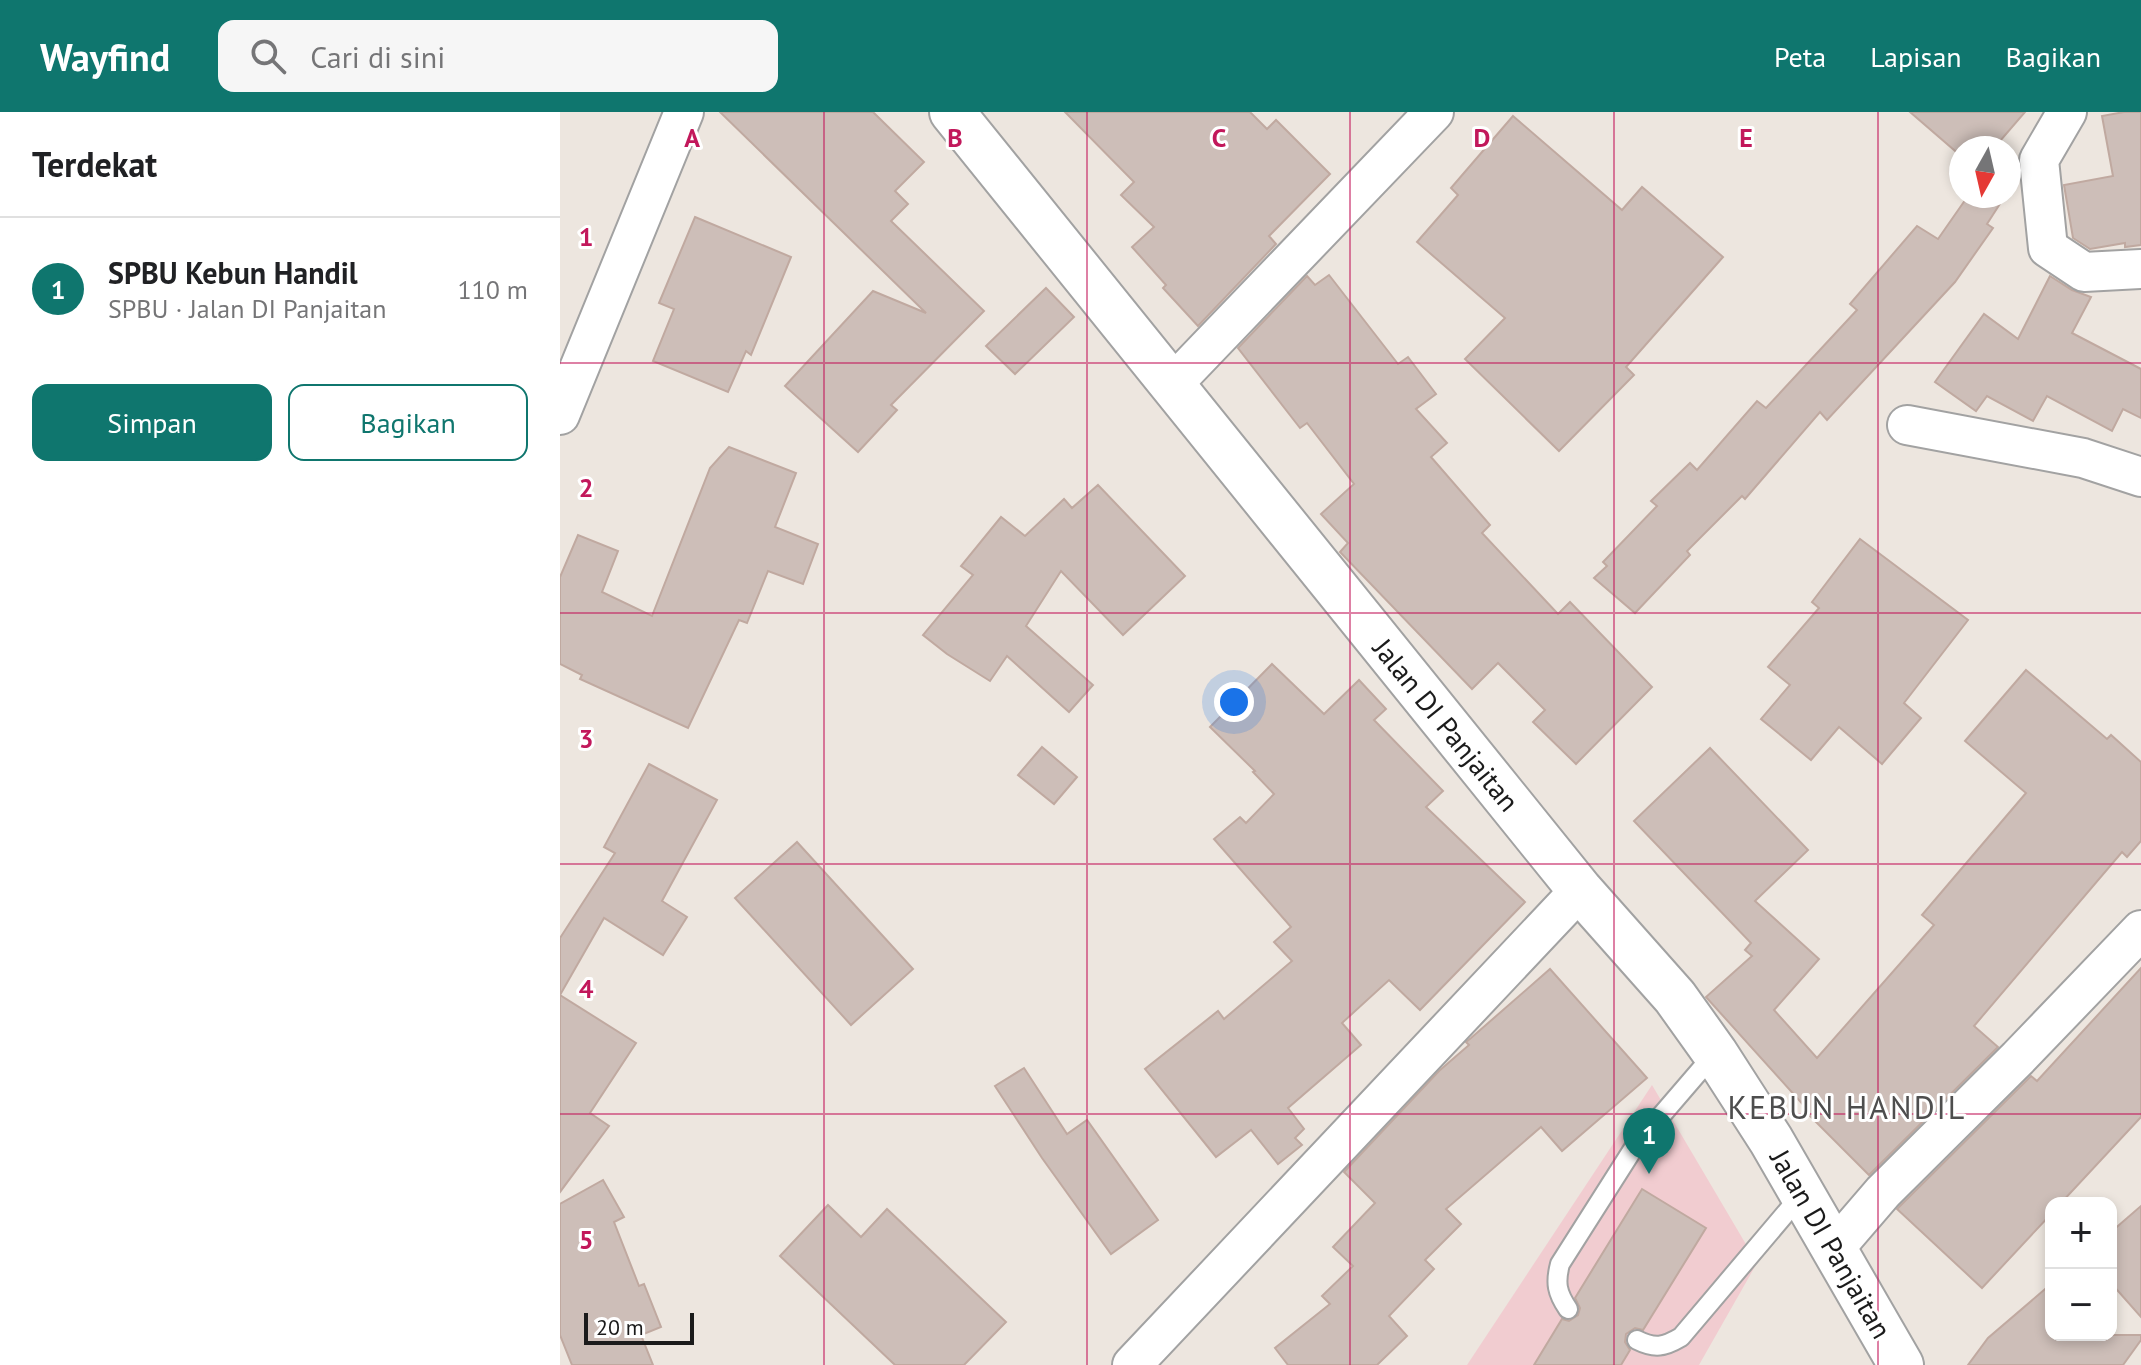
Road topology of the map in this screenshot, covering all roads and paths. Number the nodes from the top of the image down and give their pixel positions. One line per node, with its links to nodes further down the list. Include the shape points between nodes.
1 (684, 112): 7 (street)
2 (952, 112): 6 (street, Jalan DI Panjaitan)
3 (1434, 112): 6 (street)
4 (2067, 112): 5 (street, via 2039,160 2048,248 2084,272)
5 (2141, 269)
6 (1171, 386): 10 (street, Jalan DI Panjaitan)
7 (560, 415)
8 (1907, 425): 9 (street, via 2083,458)
9 (2141, 477)
10 (1580, 890): 12 (street, Jalan DI Panjaitan, via 1675,997); 17 (street)
11 (2141, 930): 14 (street, via 1883,1192)
12 (1715, 1053): 13 (street, Jalan DI Panjaitan); 15 (lane, via 1635,1146 1560,1264 1557,1294)
13 (1802, 1194): 14 (street, Jalan DI Panjaitan); 16 (lane, via 1681,1337 1652,1348)
14 (1834, 1249): 18 (street, Jalan DI Panjaitan)
15 (1568, 1309)
16 (1637, 1340)
17 (1132, 1365)
18 (1901, 1365)

